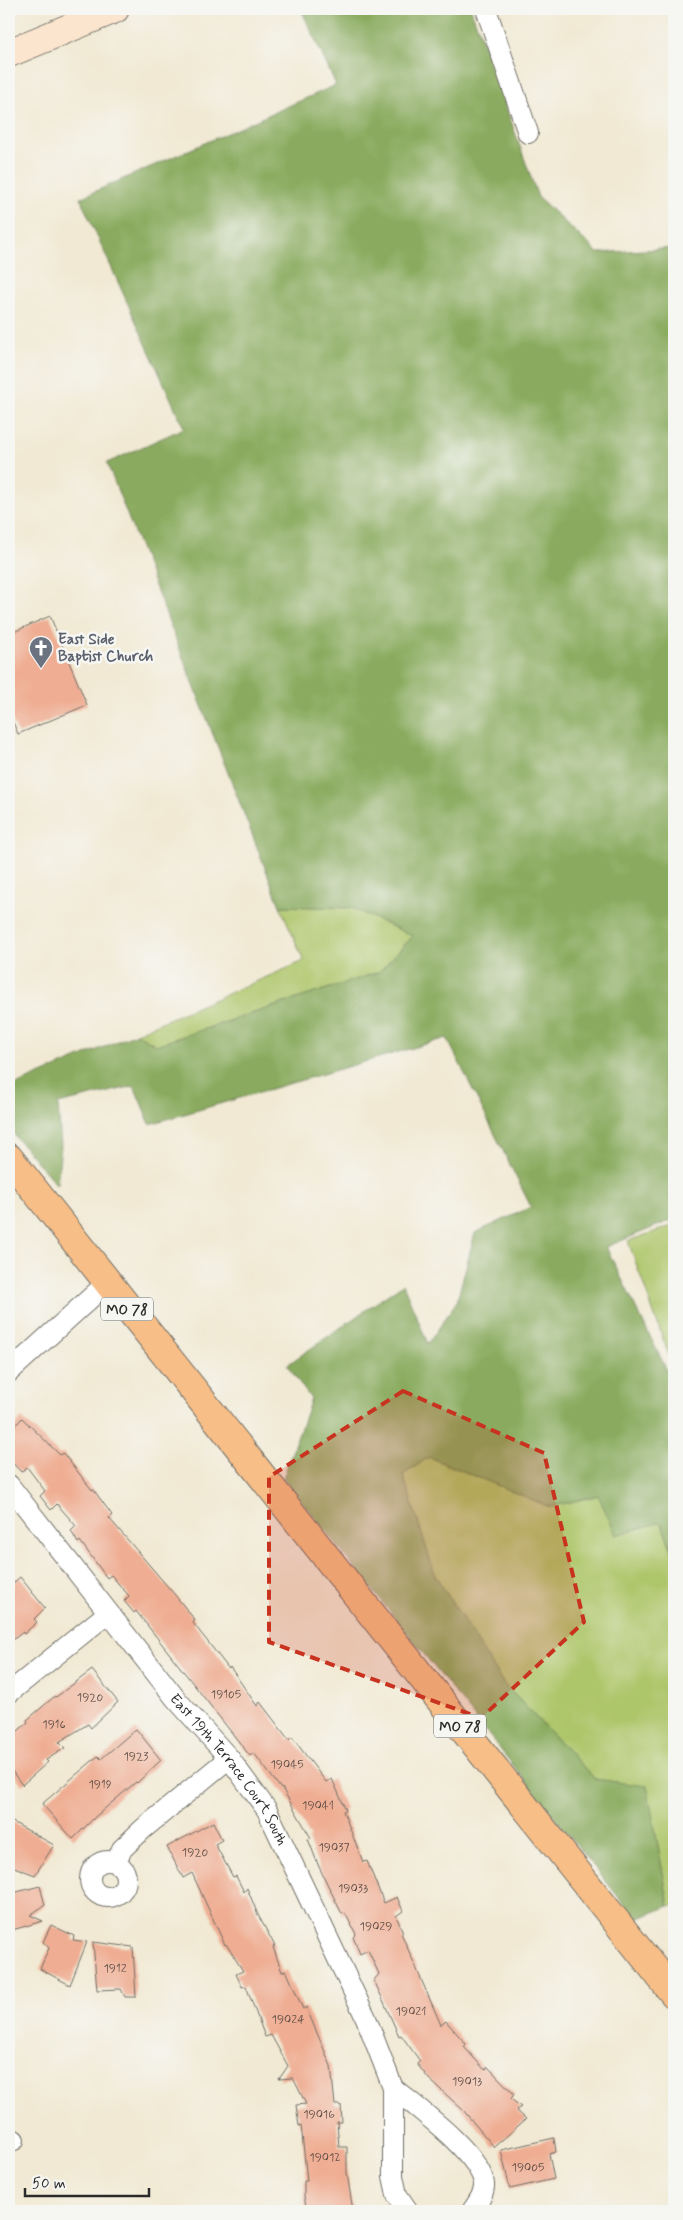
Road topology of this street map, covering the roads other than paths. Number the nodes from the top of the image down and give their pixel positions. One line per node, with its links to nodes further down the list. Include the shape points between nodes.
1 (115, 9): 3 (main road)
2 (486, 9): 4 (street)
3 (9, 53)
4 (528, 133)
5 (9, 1158): 6 (main road, MO 78)
6 (107, 1283): 7 (street); 13 (main road, MO 78)
7 (9, 1372)
8 (9, 1485): 9 (street, East 19th Terrace Court South)
9 (108, 1613): 10 (street); 11 (street, East 19th Terrace Court South, via 176,1699)
10 (9, 1693)
11 (229, 1758): 12 (street, via 142,1829 122,1849); 14 (street, East 19th Terrace Court South, via 267,1810 366,2018)
12 (116, 1862)
13 (674, 1994)
14 (393, 2088): 15 (street, East 19th Terrace Court South, via 393,2176 397,2195); 16 (street, East 19th Terrace Court South, via 463,2147 481,2172 484,2185 479,2202)
15 (408, 2211)
16 (472, 2211)

